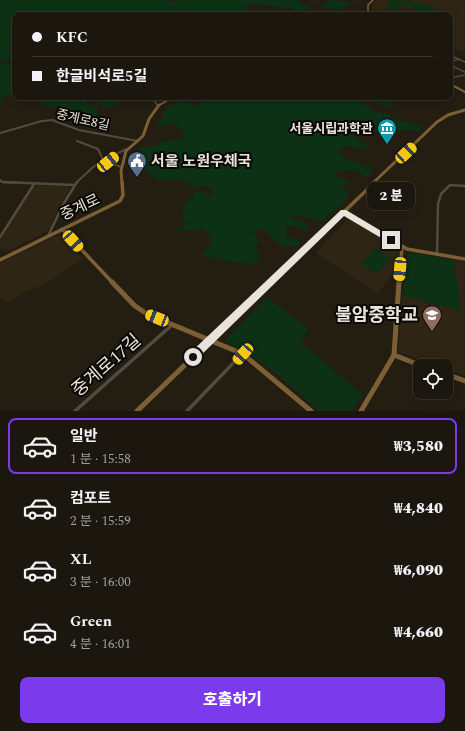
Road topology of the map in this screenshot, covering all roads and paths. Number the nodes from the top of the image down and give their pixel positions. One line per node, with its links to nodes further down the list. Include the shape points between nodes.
1 (373, 0): 2 (street, via 368,5)
2 (368, 12)
3 (453, 56): 4 (street)
4 (460, 59): 5 (street); 6 (street)
5 (453, 61)
6 (465, 62)
7 (453, 67): 8 (street)
8 (465, 72)
9 (465, 75): 10 (street)
10 (453, 77)
11 (453, 86): 12 (street)
12 (465, 92)
13 (154, 100): 15 (street)
14 (167, 100): 15 (street, 중계로)
15 (158, 106): 19 (street, 중계로)
16 (465, 110): 28 (street, via 448,115 437,122)
17 (0, 133): 19 (street, 중계로8길, via 52,120 79,130)
18 (77, 141): 21 (street, via 98,150)
19 (138, 141): 20 (street, 중계로)
20 (129, 148): 22 (street, 중계로); 23 (street, 중계로)
21 (103, 160): 22 (street); 26 (street)
22 (108, 162): 23 (street)
23 (121, 167): 29 (street, 중계로, via 123,195 120,201)
24 (0, 181): 25 (street)
25 (34, 184): 26 (street); 31 (street)
26 (73, 185): 30 (street)
27 (465, 186): 33 (street, via 450,185 441,194 438,204)
28 (344, 212): 32 (street); 37 (street)
29 (62, 229): 30 (street, 중계로); 36 (street, via 135,306)
30 (48, 236): 35 (street, 중계로)
31 (0, 237)
32 (402, 247): 33 (street); 39 (street)
33 (437, 254): 34 (street)
34 (465, 259)
35 (0, 260)
36 (173, 325): 37 (street); 43 (street, 중계로17길)
37 (211, 340): 38 (street); 44 (street)
38 (243, 354): 45 (street); 46 (street)
39 (394, 355): 40 (street); 47 (street)
40 (413, 362)
41 (453, 377): 42 (street)
42 (465, 381)
43 (75, 411)
44 (137, 411)
45 (187, 411)
46 (311, 411)
47 (361, 411)

